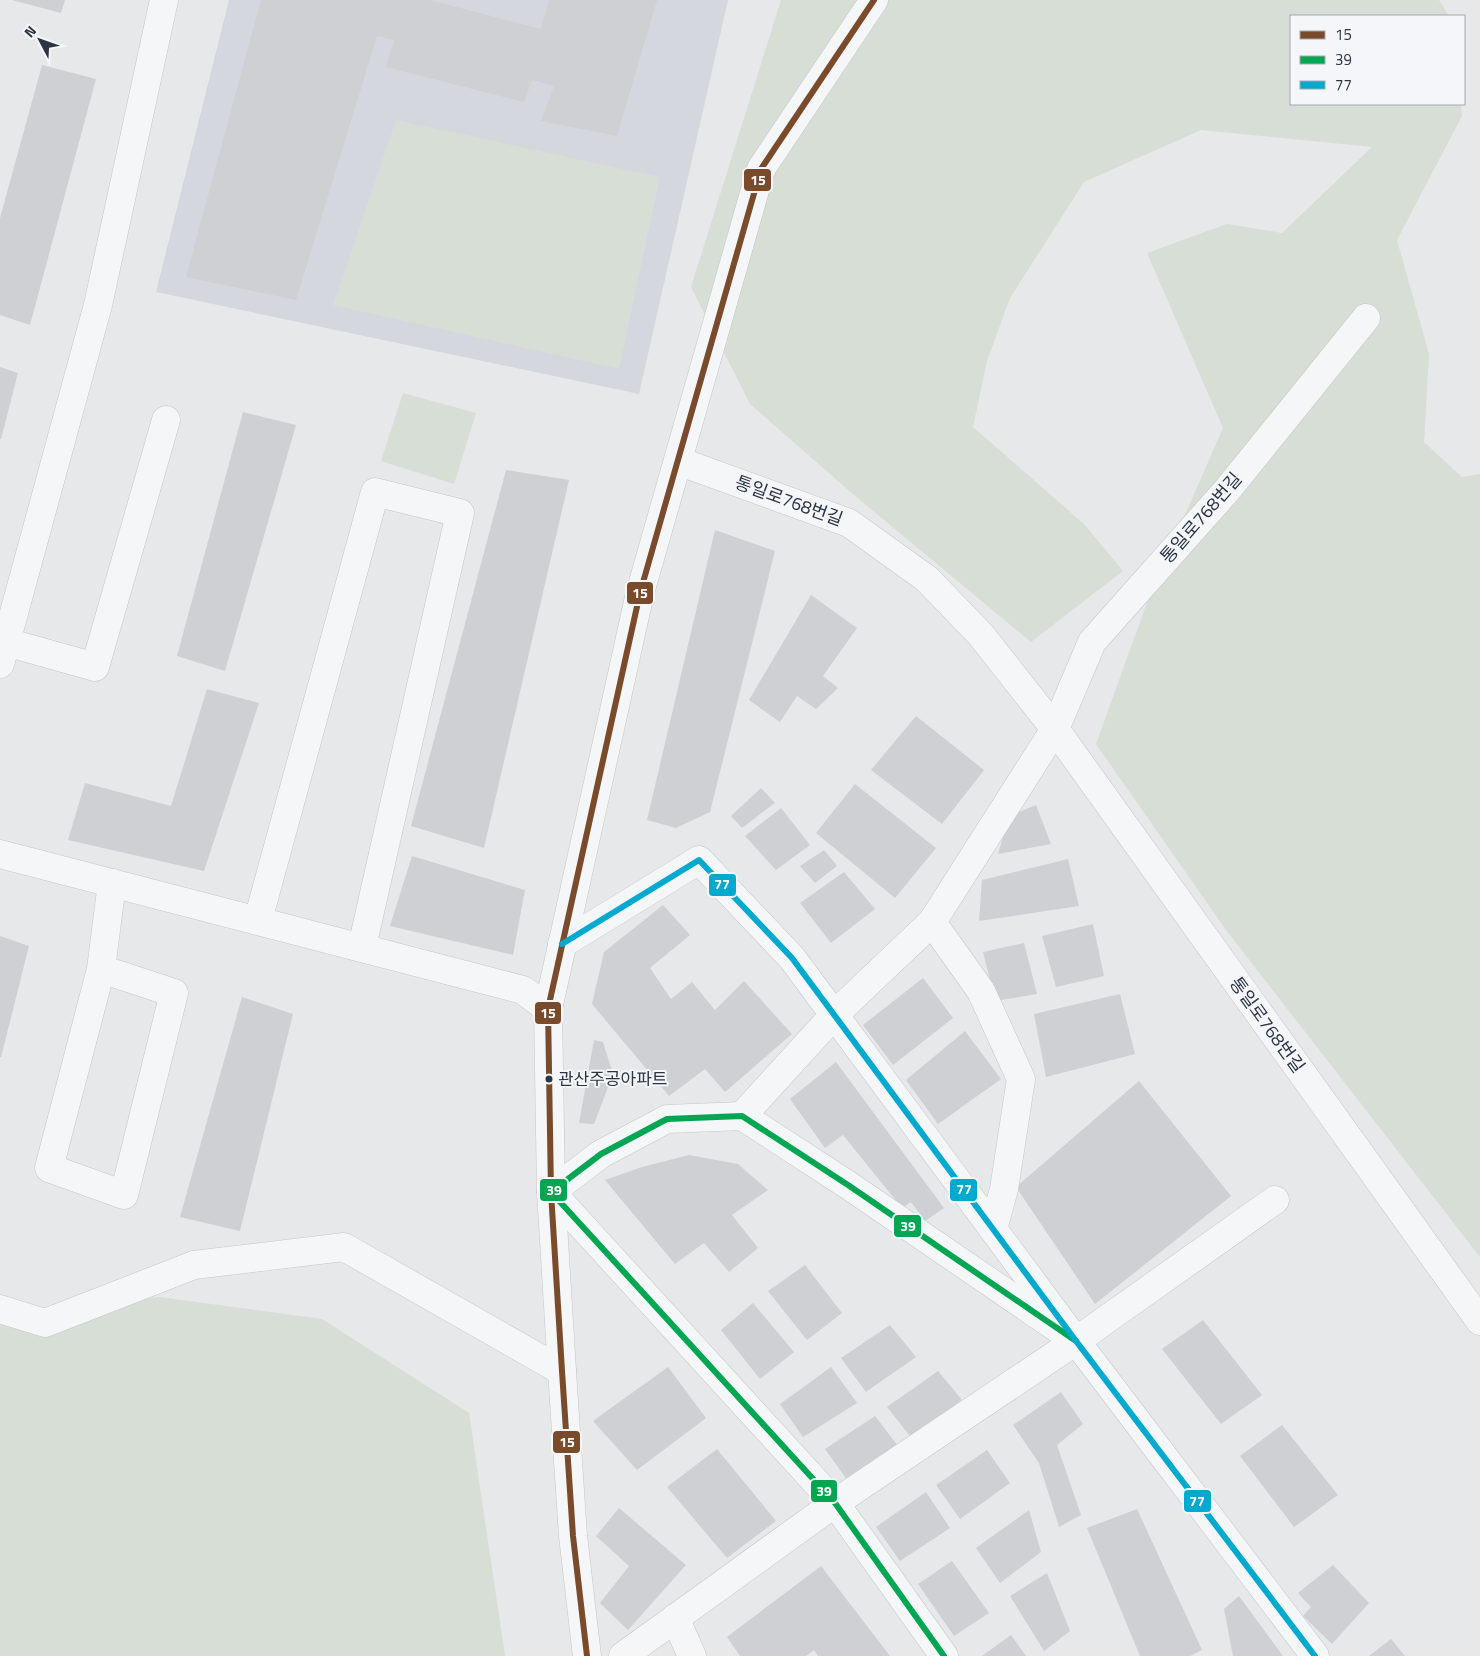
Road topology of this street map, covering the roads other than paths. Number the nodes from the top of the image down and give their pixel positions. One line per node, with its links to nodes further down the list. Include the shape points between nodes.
1 (164, 0): 6 (street, via 98,305)
2 (874, 0): 5 (street, via 761,170)
3 (1366, 318): 7 (street, 통일로768번길, via 1228,489 1092,642)
4 (166, 420): 6 (street, via 95,667)
5 (678, 461): 7 (street, 통일로768번길, via 849,523 927,579 981,635); 12 (street, via 640,594)
6 (3, 653)
7 (1055, 729): 11 (street); 22 (street, 통일로768번길)
8 (0, 854): 9 (street)
9 (112, 883): 10 (street); 14 (street)
10 (258, 920): 13 (street); 13 (street, via 375,492 460,513)
11 (932, 922): 16 (street); 20 (street, via 981,991 1022,1079 1004,1189)
12 (562, 944): 15 (street); 16 (street, via 699,860 792,958)
13 (362, 947): 15 (street, via 523,990)
14 (101, 969): 14 (street, via 49,1168 124,1195 174,993)
15 (548, 1009): 18 (street)
16 (834, 1015): 17 (street); 20 (street)
17 (742, 1116): 18 (street, via 667,1119 601,1154); 23 (street)
18 (552, 1192): 24 (street); 25 (street)
19 (1275, 1200): 23 (street)
20 (993, 1229): 23 (street)
21 (0, 1309): 24 (street, via 45,1323 194,1265 344,1247)
22 (1480, 1321)
23 (1076, 1341): 25 (street); 31 (street)
24 (562, 1371): 27 (street, via 573,1536)
25 (835, 1503): 26 (street); 30 (street)
26 (675, 1618): 28 (street); 29 (street)
27 (587, 1656)
28 (622, 1656)
29 (692, 1656)
30 (944, 1656)
31 (1316, 1656)

